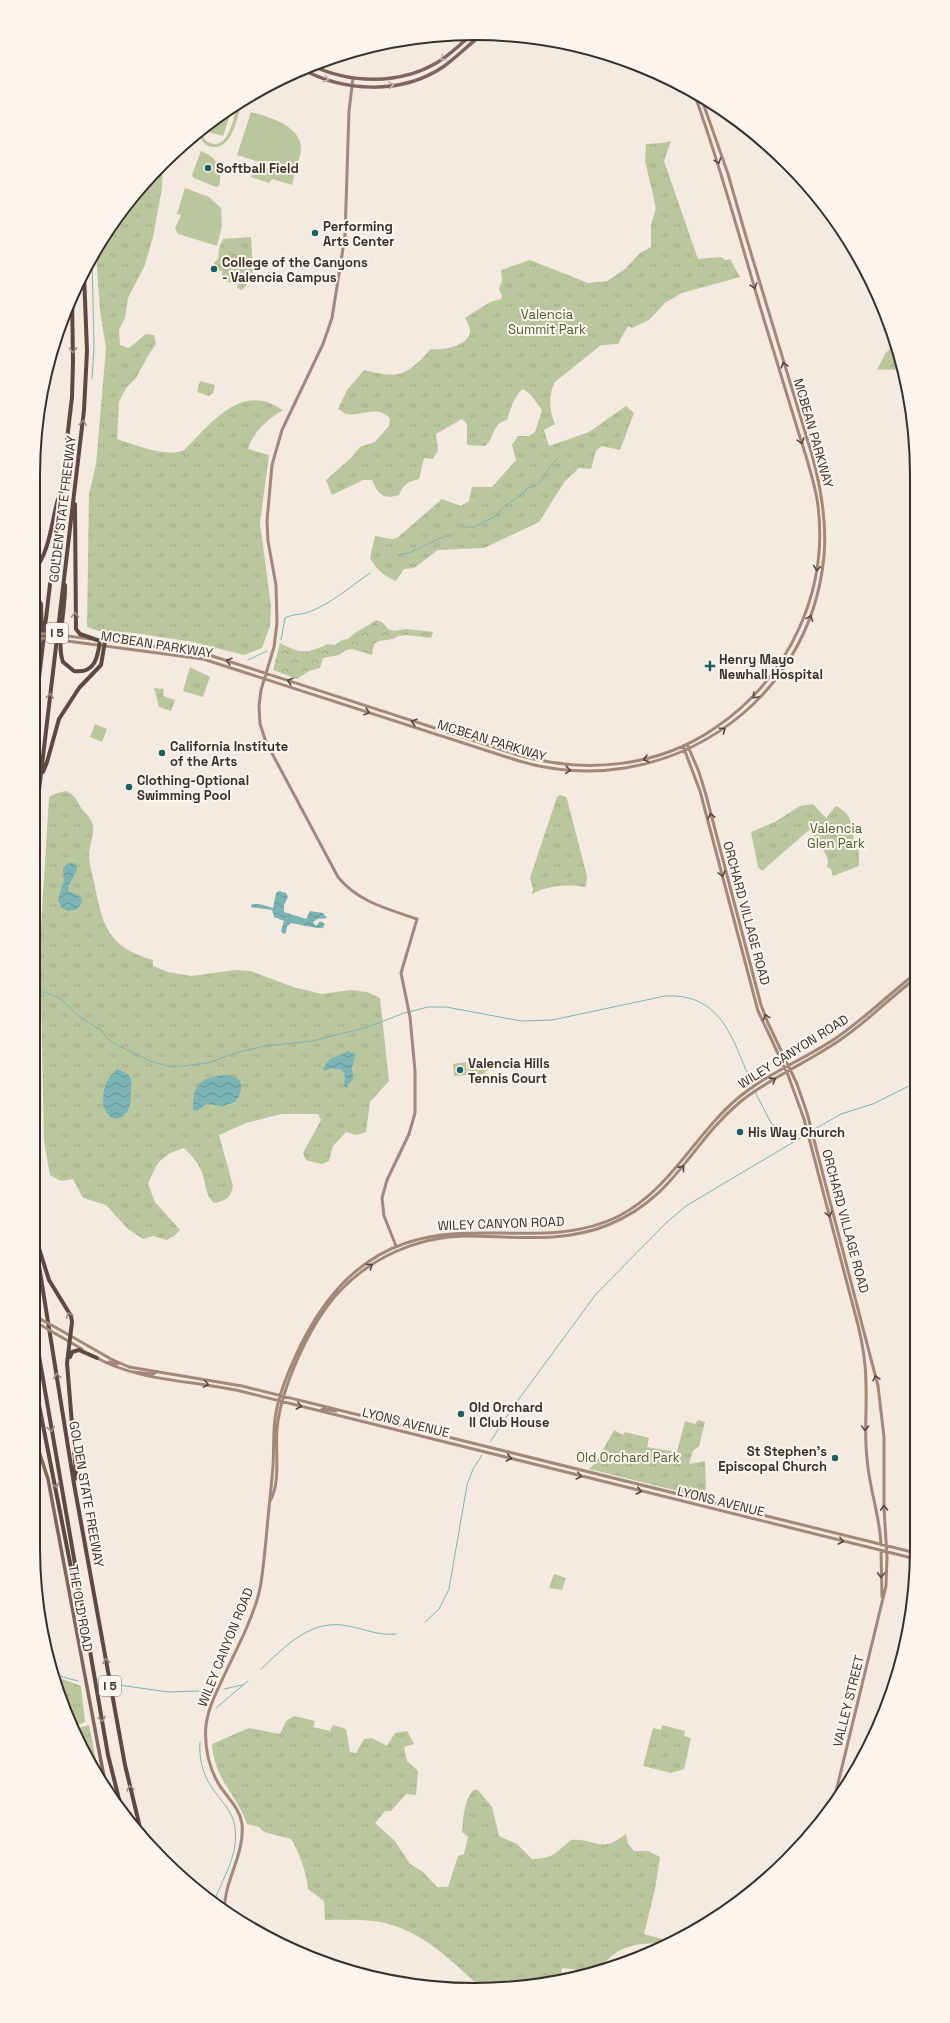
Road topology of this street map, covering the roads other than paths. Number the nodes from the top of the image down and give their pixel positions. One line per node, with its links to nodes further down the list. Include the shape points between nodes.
1 (464, 40): 5 (main road, one-way to 5, via 438,62 421,70 387,78)
2 (475, 40): 6 (main road, one-way to 2, via 388,86 417,79 442,68)
3 (320, 69): 5 (main road)
4 (311, 72): 6 (main road, one-way to 6, via 328,80)
5 (353, 78): 6 (main road)
6 (352, 85): 30 (main road, via 345,236 332,318 323,344 280,434 272,465 267,522 278,612 274,647)
7 (697, 101): 10 (main road, MCBEAN PARKWAY, one-way to 10, via 724,180)
8 (704, 105): 12 (main road, MCBEAN PARKWAY, via 740,213)
9 (84, 285): 16 (highway, GOLDEN STATE FREEWAY / I 5, one-way to 9, via 86,377)
10 (762, 310): 12 (main road); 13 (main road, MCBEAN PARKWAY)
11 (72, 311): 15 (highway, GOLDEN STATE FREEWAY / I 5, one-way to 15, via 73,375)
12 (771, 319): 14 (main road, MCBEAN PARKWAY)
13 (765, 322): 14 (main road, via 770,324); 34 (main road, MCBEAN PARKWAY, one-way to 34, via 807,459 816,498 819,535 815,579 798,632 773,674 750,700 725,722)
14 (777, 341): 35 (main road, MCBEAN PARKWAY, one-way to 14, via 734,721 770,686 802,638 820,585 825,533 819,482)
15 (62, 488): 17 (highway); 24 (highway, GOLDEN STATE FREEWAY / I 5)
16 (75, 489): 18 (highway, GOLDEN STATE FREEWAY / I 5); 25 (highway, one-way to 16, via 80,634 76,629)
17 (40, 564)
18 (64, 571): 25 (highway, via 66,600 60,653 63,662 74,671 89,669 97,661); 39 (highway, GOLDEN STATE FREEWAY / I 5, one-way to 18)
19 (40, 603): 20 (highway)
20 (40, 629)
21 (40, 629): 24 (highway)
22 (40, 634): 25 (main road, MCBEAN PARKWAY, bridge)
23 (40, 638): 25 (main road, MCBEAN PARKWAY, bridge)
24 (43, 641): 29 (highway, GOLDEN STATE FREEWAY / I 5)
25 (99, 642): 26 (main road, MCBEAN PARKWAY)
26 (105, 643): 27 (main road, MCBEAN PARKWAY); 28 (main road, MCBEAN PARKWAY); 39 (highway, via 101,665 78,688 58,718)
27 (191, 652): 28 (main road); 30 (main road, MCBEAN PARKWAY, one-way to 27)
28 (175, 654): 31 (main road, MCBEAN PARKWAY, via 203,659)
29 (40, 667)
30 (267, 673): 31 (main road); 32 (main road, MCBEAN PARKWAY, one-way to 30)
31 (265, 679): 33 (main road, MCBEAN PARKWAY); 49 (main road, via 259,706 262,733 338,877 348,890 364,900 417,919 401,973 410,1017 416,1078 415,1113 409,1134 387,1180 382,1198 384,1216)
32 (332, 695): 33 (main road); 37 (main road, MCBEAN PARKWAY, one-way to 32, via 578,766 541,761)
33 (330, 700): 38 (main road, MCBEAN PARKWAY, one-way to 38, via 531,764 563,770)
34 (685, 745): 35 (main road, ORCHARD VILLAGE ROAD); 36 (main road, ORCHARD VILLAGE ROAD); 37 (main road, MCBEAN PARKWAY, one-way to 37, via 641,760)
35 (689, 749): 36 (main road, MCBEAN PARKWAY); 44 (main road, ORCHARD VILLAGE ROAD, one-way to 35, via 761,1005 706,795)
36 (685, 751): 38 (main road, MCBEAN PARKWAY, via 642,765); 45 (main road, ORCHARD VILLAGE ROAD, one-way to 45, via 700,791 756,1004 764,1027)
37 (615, 765): 38 (main road)
38 (609, 771)
39 (41, 776): 40 (highway, GOLDEN STATE FREEWAY / I 5)
40 (40, 784)
41 (910, 978): 43 (main road, WILEY CANYON ROAD)
42 (910, 982): 43 (main road, WILEY CANYON ROAD)
43 (897, 990): 44 (main road, WILEY CANYON ROAD, via 835,1039); 46 (main road, WILEY CANYON ROAD, via 839,1041)
44 (788, 1065): 45 (main road, WILEY CANYON ROAD); 46 (main road, ORCHARD VILLAGE ROAD)
45 (784, 1067): 47 (main road, ORCHARD VILLAGE ROAD); 49 (main road, WILEY CANYON ROAD, via 749,1089 717,1118 665,1181 639,1203 609,1220 576,1230 554,1233 448,1233)
46 (790, 1070): 47 (main road, WILEY CANYON ROAD); 48 (main road, ORCHARD VILLAGE ROAD, via 802,1098)
47 (786, 1072): 48 (main road, ORCHARD VILLAGE ROAD); 66 (main road, WILEY CANYON ROAD, one-way to 47, via 311,1333 325,1309 349,1282 374,1263 406,1248 440,1239 462,1236 549,1238 579,1234 610,1224 632,1213 659,1193 680,1172 723,1118 759,1088)
48 (806, 1118): 77 (main road, ORCHARD VILLAGE ROAD, one-way to 77, via 863,1349 866,1458); 78 (main road, ORCHARD VILLAGE ROAD, one-way to 48, via 880,1392 817,1151)
49 (396, 1246): 65 (main road, WILEY CANYON ROAD, via 361,1266 331,1295 310,1326)
50 (40, 1250): 54 (highway, one-way to 50, via 71,1316 49,1280)
51 (40, 1272): 74 (highway, GOLDEN STATE FREEWAY / I 5, one-way to 51)
52 (40, 1318): 54 (main road, LYONS AVENUE, bridge)
53 (40, 1325): 55 (main road, LYONS AVENUE, bridge)
54 (72, 1337): 55 (highway); 59 (main road, LYONS AVENUE)
55 (70, 1343): 56 (main road, LYONS AVENUE); 64 (highway)
56 (97, 1358): 58 (main road, LYONS AVENUE); 64 (highway, via 79,1350 72,1352)
57 (40, 1362): 83 (highway, GOLDEN STATE FREEWAY / I 5, one-way to 83)
58 (107, 1363): 59 (main road); 60 (main road, LYONS AVENUE)
59 (119, 1363): 61 (main road, LYONS AVENUE)
60 (118, 1368): 61 (main road); 63 (main road, LYONS AVENUE)
61 (133, 1368): 62 (main road, LYONS AVENUE)
62 (155, 1372): 63 (main road); 65 (main road, LYONS AVENUE, via 221,1382)
63 (131, 1373): 67 (main road, LYONS AVENUE, one-way to 67, via 227,1388)
64 (68, 1382): 74 (highway, via 76,1473)
65 (280, 1396): 66 (main road, LYONS AVENUE); 67 (main road, WILEY CANYON ROAD)
66 (284, 1397): 68 (main road, WILEY CANYON ROAD); 70 (main road, LYONS AVENUE)
67 (278, 1401): 68 (main road, LYONS AVENUE); 73 (main road, WILEY CANYON ROAD, via 274,1425)
68 (282, 1402): 71 (main road, LYONS AVENUE, one-way to 71); 73 (main road, WILEY CANYON ROAD)
69 (40, 1410): 83 (highway, one-way to 83, via 74,1583)
70 (340, 1410): 71 (main road); 75 (main road, LYONS AVENUE)
71 (320, 1411): 76 (main road, LYONS AVENUE, one-way to 76)
72 (40, 1454): 85 (main road, THE OLD ROAD, via 48,1479)
73 (275, 1461): 89 (main road, WILEY CANYON ROAD, via 259,1593 211,1704 206,1729 206,1748 212,1770 237,1810 242,1828 239,1853 227,1887)
74 (74, 1484): 88 (highway, GOLDEN STATE FREEWAY / I 5, one-way to 74, via 124,1765)
75 (789, 1522): 76 (main road); 77 (main road, LYONS AVENUE)
76 (785, 1527): 79 (main road, LYONS AVENUE, one-way to 79)
77 (881, 1545): 78 (main road, LYONS AVENUE); 79 (main road, ORCHARD VILLAGE ROAD)
78 (887, 1546): 80 (main road, ORCHARD VILLAGE ROAD); 81 (main road, LYONS AVENUE)
79 (882, 1551): 80 (main road, LYONS AVENUE); 84 (main road, VALLEY STREET, one-way to 84)
80 (887, 1552): 82 (main road, LYONS AVENUE); 84 (main road, VALLEY STREET, via 886,1586)
81 (910, 1552)
82 (910, 1558)
83 (79, 1591): 87 (highway, GOLDEN STATE FREEWAY / I 5, one-way to 87, via 108,1755)
84 (882, 1599): 86 (main road, VALLEY STREET)
85 (104, 1775)
86 (836, 1791)
87 (119, 1798)
88 (139, 1824)
89 (225, 1904)

